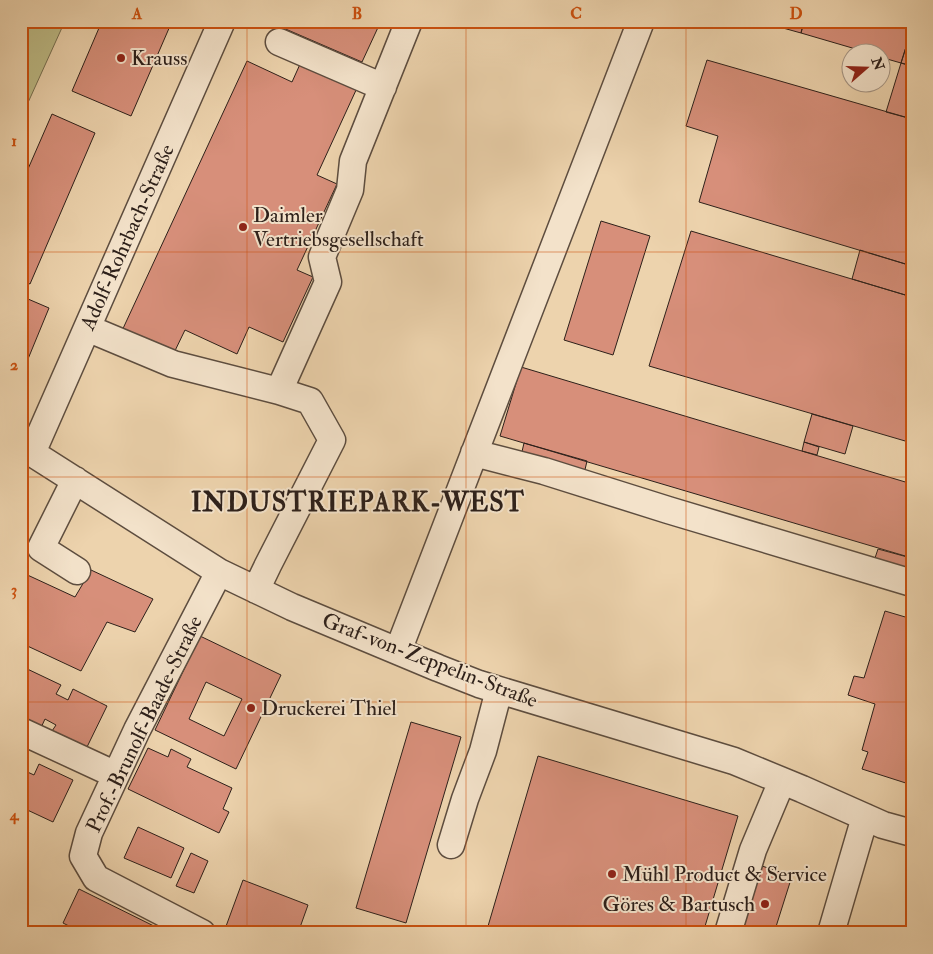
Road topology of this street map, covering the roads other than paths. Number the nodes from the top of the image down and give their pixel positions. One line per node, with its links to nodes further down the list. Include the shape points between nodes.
1 (222, 21): 6 (street, Adolf-Rohrbach-Straße)
2 (409, 21): 5 (street)
3 (640, 21): 9 (street)
4 (280, 42): 5 (street)
5 (383, 87): 7 (street, via 353,162 350,190 322,257 328,282)
6 (87, 328): 7 (street, via 173,364); 8 (street, Adolf-Rohrbach-Straße)
7 (279, 391): 14 (street, via 310,401 332,440)
8 (27, 450): 10 (street, Graf-von-Zeppelin-Straße)
9 (474, 453): 13 (street, via 544,471); 15 (street)
10 (75, 480): 11 (street, via 41,548); 12 (street, Graf-von-Zeppelin-Straße)
11 (77, 571)
12 (219, 572): 14 (street, Graf-von-Zeppelin-Straße); 18 (street, Prof.-Brunolf-Baade-Straße)
13 (912, 583)
14 (256, 590): 15 (street, Graf-von-Zeppelin-Straße)
15 (398, 651): 16 (street, Graf-von-Zeppelin-Straße)
16 (500, 690): 19 (street, Graf-von-Zeppelin-Straße, via 734,762); 22 (street)
17 (21, 731): 18 (street)
18 (116, 775): 23 (street, Prof.-Brunolf-Baade-Straße, via 89,833 84,856 96,878)
19 (782, 781): 20 (street, Graf-von-Zeppelin-Straße); 24 (street, via 753,850)
20 (865, 817): 21 (street, Graf-von-Zeppelin-Straße); 25 (street)
21 (912, 833)
22 (451, 845)
23 (202, 933)
24 (728, 933)
25 (831, 933)

